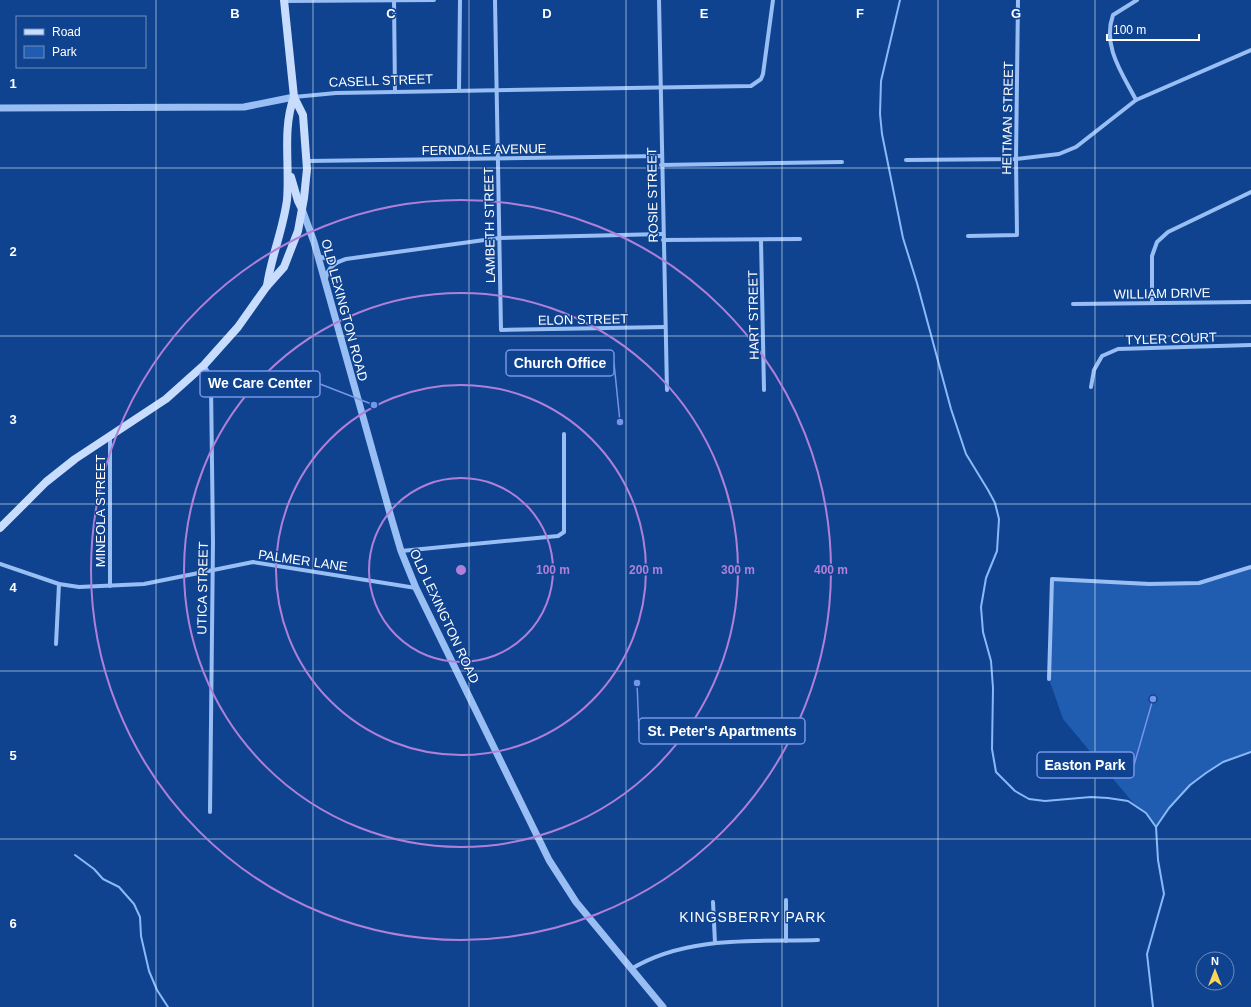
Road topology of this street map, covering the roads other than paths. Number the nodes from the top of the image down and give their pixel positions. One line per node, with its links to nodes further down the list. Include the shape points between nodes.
1 (434, 0): 9 (street)
2 (460, 0): 12 (street)
3 (496, 0): 13 (street, LAMBETH STREET)
4 (659, 0): 11 (street, ROSIE STREET)
5 (773, 0): 11 (street, CASELL STREET, via 761,79 751,86)
6 (1018, 0): 20 (street, HEITMAN STREET)
7 (1137, 0): 16 (street, via 1113,15 1109,35 1111,49)
8 (284, 1): 9 (street); 15 (main road, OLD LEXINGTON ROAD)
9 (394, 1): 14 (street)
10 (1251, 50): 16 (street)
11 (660, 89): 13 (street, CASELL STREET); 18 (street, ROSIE STREET)
12 (460, 90): 13 (street, CASELL STREET); 14 (street, CASELL STREET)
13 (497, 90): 19 (street, LAMBETH STREET)
14 (395, 92): 15 (street, CASELL STREET)
15 (294, 97): 17 (street, CASELL STREET, via 244,107); 21 (main road, OLD LEXINGTON ROAD, via 288,113); 23 (main road, OLD LEXINGTON ROAD, via 303,115)
16 (1136, 100): 20 (street, via 1076,147 1059,154)
17 (0, 108)
18 (661, 156): 19 (street, FERNDALE AVENUE); 25 (street, ROSIE STREET)
19 (498, 159): 23 (street, FERNDALE AVENUE); 30 (street, LAMBETH STREET)
20 (1016, 159): 22 (street); 29 (street, HEITMAN STREET, via 1017,235)
21 (288, 160): 27 (main road, via 292,184); 37 (main road, via 285,215 270,264)
22 (906, 160)
23 (306, 161): 27 (main road, OLD LEXINGTON ROAD)
24 (842, 162): 25 (street)
25 (661, 165): 28 (street, ROSIE STREET)
26 (1251, 192): 39 (street, via 1168,232 1157,242 1152,256)
27 (302, 209): 34 (street, OLD LEXINGTON ROAD); 37 (main road, via 291,253 284,267)
28 (663, 234): 30 (street); 32 (street, ROSIE STREET)
29 (968, 236)
30 (499, 238): 35 (street, via 346,258); 42 (street, LAMBETH STREET)
31 (800, 239): 33 (street)
32 (663, 240): 33 (street); 41 (street, ROSIE STREET)
33 (761, 240): 47 (street, HART STREET)
34 (318, 255): 35 (street); 36 (street, OLD LEXINGTON ROAD)
35 (337, 262): 36 (street, via 326,275)
36 (325, 284): 51 (street, OLD LEXINGTON ROAD)
37 (267, 286): 44 (main road, via 238,327)
38 (1251, 302): 39 (street, WILLIAM DRIVE)
39 (1152, 303): 40 (street, WILLIAM DRIVE)
40 (1073, 304)
41 (665, 327): 42 (street, ELON STREET); 46 (street, ROSIE STREET)
42 (501, 330)
43 (1251, 345): 45 (street, TYLER COURT, via 1118,349 1102,356 1094,370)
44 (204, 365): 49 (main road, via 166,398); 54 (street, UTICA STREET, via 211,385)
45 (1091, 387)
46 (667, 390)
47 (764, 390)
48 (564, 434): 51 (street, via 564,532 558,536)
49 (110, 435): 50 (main road, via 46,482); 56 (street, MINEOLA STREET)
50 (0, 528)
51 (401, 551): 57 (street, OLD LEXINGTON ROAD)
52 (0, 564): 55 (street, PALMER LANE)
53 (1251, 567): 59 (street, via 1199,583 1149,584 1052,579)
54 (213, 570): 56 (street, PALMER LANE, via 144,584); 57 (street, PALMER LANE, via 253,562 265,563); 60 (street, UTICA STREET)
55 (59, 584): 56 (street, PALMER LANE, via 79,587); 58 (street)
56 (110, 586)
57 (416, 588): 66 (street, OLD LEXINGTON ROAD, via 549,860 576,902)
58 (56, 644)
59 (1049, 679)
60 (210, 812)
61 (786, 900): 64 (street)
62 (713, 902): 65 (street)
63 (818, 940): 64 (street)
64 (786, 941): 65 (street)
65 (715, 943): 66 (street, via 667,952 647,959)
66 (631, 970): 67 (street, OLD LEXINGTON ROAD)
67 (663, 1007)

